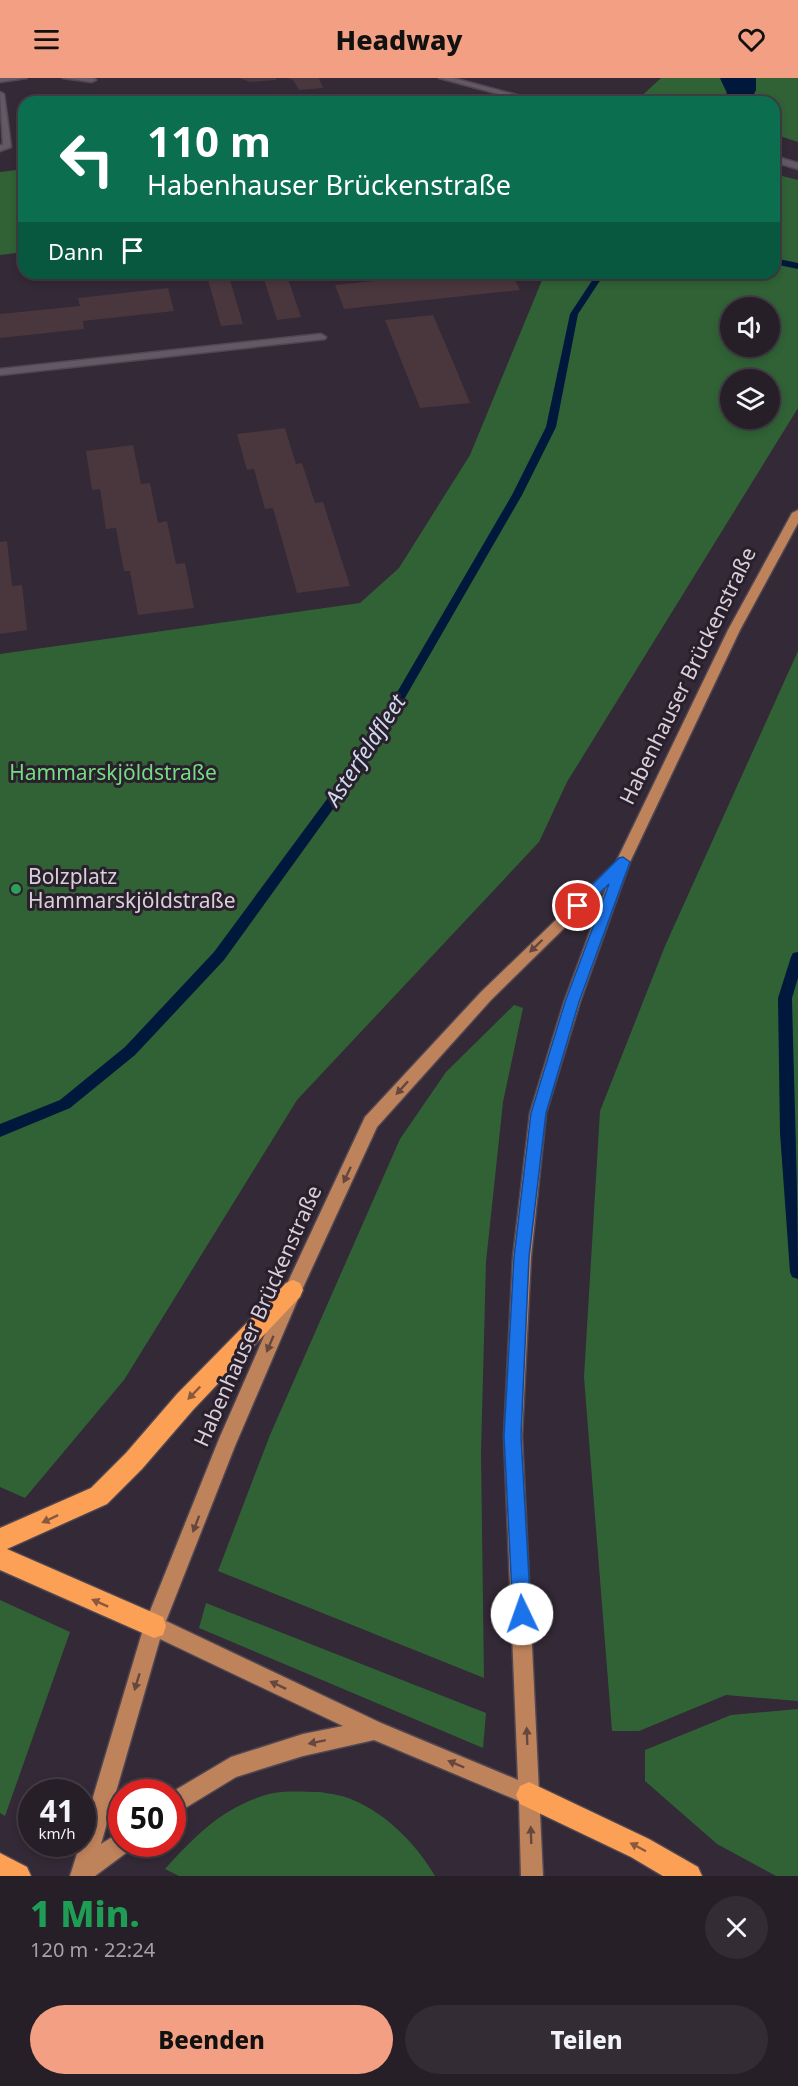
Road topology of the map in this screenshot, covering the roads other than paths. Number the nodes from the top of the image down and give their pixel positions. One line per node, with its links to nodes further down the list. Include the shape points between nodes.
1 (23, 78): 4 (street)
2 (67, 78): 5 (street)
3 (443, 78): 7 (street)
4 (0, 80)
5 (92, 80)
6 (0, 95): 8 (street, via 7,147)
7 (515, 96)
8 (0, 148)
9 (780, 158): 11 (street)
10 (780, 159): 12 (street)
11 (798, 160)
12 (798, 166)
13 (321, 337): 14 (street)
14 (0, 372)
15 (798, 513): 16 (main road, Habenhauser Brückenstraße, via 734,630)
16 (623, 862): 17 (main road, Habenhauser Brückenstraße, one-way to 17, via 486,996 372,1122); 22 (main road, Habenhauser Brückenstraße, one-way to 16, via 513,1436 522,1257 538,1113 572,1002)
17 (293, 1290): 18 (highway, one-way to 18, via 99,1496); 20 (main road, Habenhauser Brückenstraße, one-way to 20)
18 (0, 1540)
19 (0, 1558): 20 (highway, one-way to 19)
20 (154, 1626): 21 (main road, one-way to 20); 26 (main road, Habenhauser Brückenstraße, one-way to 26)
21 (374, 1730): 22 (main road, one-way to 21); 23 (main road, one-way to 23, via 303,1745 231,1768)
22 (529, 1795): 28 (main road, Habenhauser Brückenstraße, one-way to 22); 29 (highway, one-way to 22)
23 (186, 1796)
24 (108, 1853): 26 (main road)
25 (0, 1866): 27 (highway)
26 (82, 1874)
27 (18, 1876)
28 (532, 1876)
29 (689, 1876)

